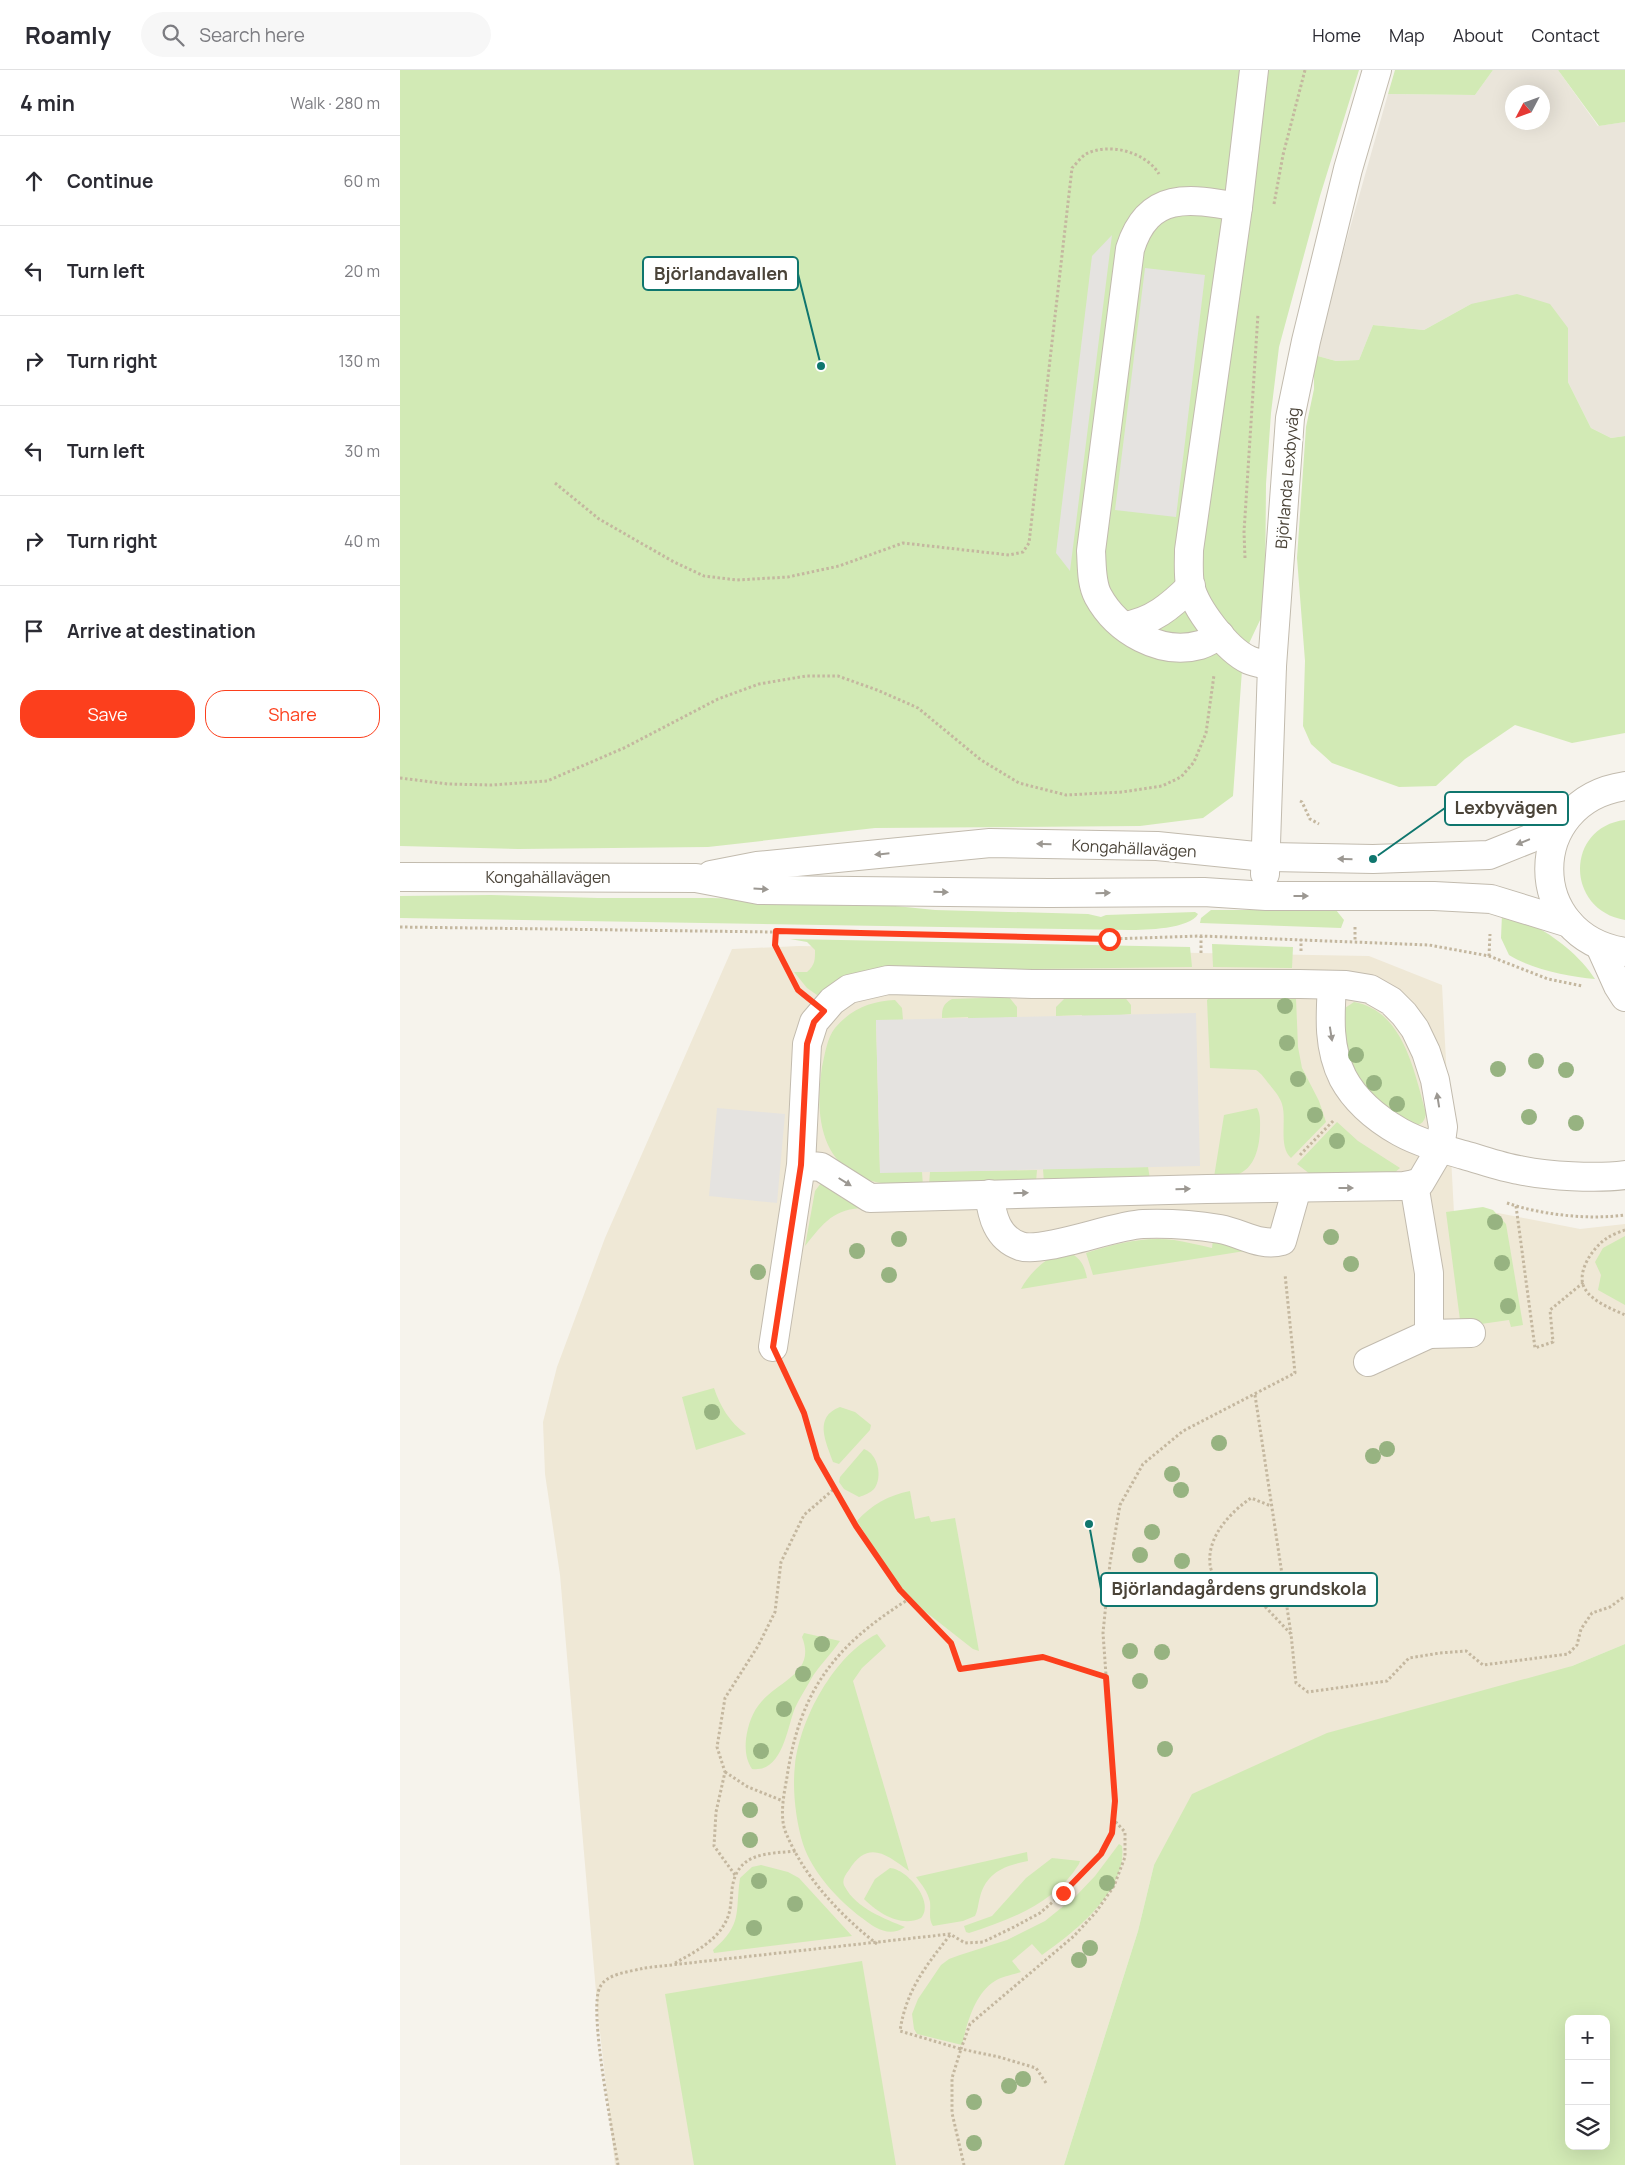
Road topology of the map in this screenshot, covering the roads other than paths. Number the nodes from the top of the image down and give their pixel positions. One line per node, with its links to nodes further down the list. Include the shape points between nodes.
1 (1254, 70): 3 (street)
2 (1377, 70): 7 (street, Björlanda Lexbyväg, via 1345,179 1290,418)
3 (1238, 207): 4 (street, via 1189,550); 5 (street, via 1200,200 1168,203 1142,222 1130,249 1091,550 1093,582 1098,596)
4 (1191, 586): 5 (street, via 1150,619); 6 (street, via 1211,624)
5 (1124, 626): 6 (street, via 1154,644 1170,648 1202,645)
6 (1220, 634): 7 (street, via 1249,660)
7 (1272, 666): 10 (street, Björlanda Lexbyväg)
8 (1625, 786): 9 (street, Kongahällavägen, via 1586,799)
9 (1566, 818): 10 (street, Kongahällavägen, one-way to 10, via 1529,839 1489,855 1373,859); 14 (street, Kongahällavägen, via 1552,847 1549,879 1553,896)
10 (1265, 857): 12 (street, Kongahällavägen, one-way to 12, via 1157,846 990,843 757,866); 13 (street, Björlanda Lexbyväg)
11 (400, 877): 12 (street, Kongahällavägen)
12 (696, 878): 13 (street, Kongahällavägen, one-way to 13, via 759,890 1204,892)
13 (1266, 896): 14 (street, Kongahällavägen, one-way to 14, via 1491,899)
14 (1569, 923): 15 (street, Kongahällavägen, via 1589,940)
15 (1613, 949): 17 (street)
16 (1332, 985): 18 (street, one-way to 18, via 1330,1027 1335,1060 1348,1086 1375,1116 1401,1132); 18 (street, one-way to 16, via 1443,1127 1435,1080 1415,1029 1391,1000 1370,989); 19 (street, via 888,980 849,989 832,1001 814,1022 807,1044)
17 (1621, 991)
18 (1440, 1148): 20 (street, via 1520,1171 1595,1177); 21 (street, via 1426,1175 1420,1183)
19 (801, 1165): 23 (street, one-way to 23, via 822,1167 870,1198); 26 (street)
20 (1625, 1175)
21 (1414, 1184): 22 (street, one-way to 21); 25 (street, via 1429,1273)
22 (1297, 1188): 23 (street, one-way to 22); 23 (street, via 1282,1241 1269,1244 1221,1229 1143,1224 1046,1246 1022,1247 1008,1240 998,1228 991,1212)
23 (989, 1194)
24 (1471, 1333): 25 (street)
25 (1429, 1334): 27 (street)
26 (773, 1347)
27 (1368, 1362)

